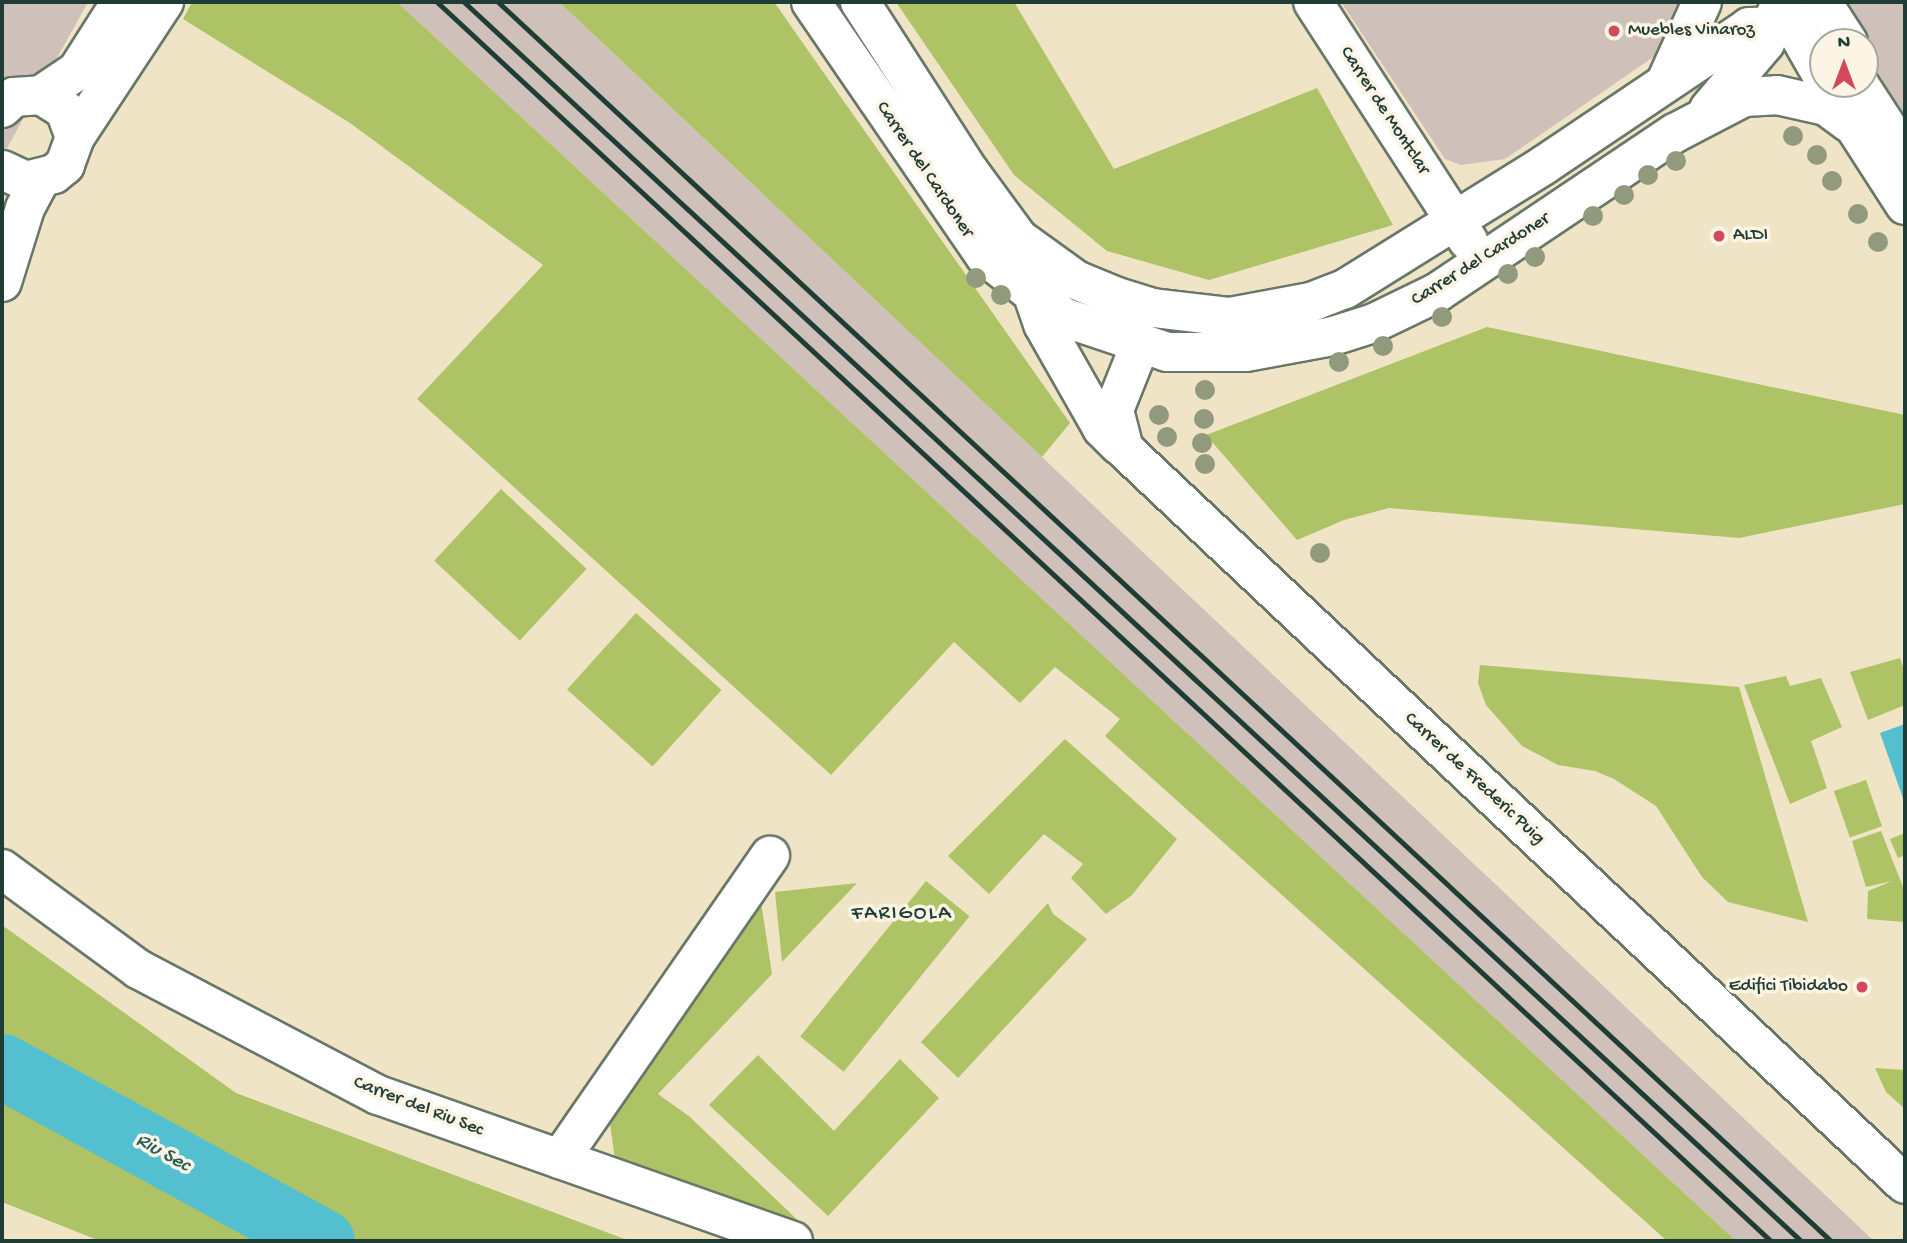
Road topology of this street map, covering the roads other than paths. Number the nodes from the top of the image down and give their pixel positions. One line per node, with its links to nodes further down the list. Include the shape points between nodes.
1 (121, 2): 13 (street, via 77,71)
2 (164, 2): 20 (street)
3 (811, 2): 29 (street, Carrer del Cardoner, via 962,228 985,256)
4 (860, 2): 26 (street, Carrer del Cardoner, via 969,171)
5 (1313, 2): 24 (street, Carrer de Montclar)
6 (1702, 2): 11 (street, Carrer del Cardoner)
7 (1822, 2): 9 (street)
8 (1783, 16): 10 (street); 11 (street, Carrer del Cardoner); 17 (street, Carrer del Cardoner)
9 (1838, 28)
10 (1809, 56)
11 (1666, 82): 24 (street, Carrer del Cardoner)
12 (1879, 91): 19 (street)
13 (41, 95): 16 (street, via 14,97); 20 (street, via 65,110)
14 (1835, 98): 18 (street)
15 (1865, 98): 23 (street)
16 (2, 108)
17 (1703, 116): 18 (street, Carrer del Cardoner, via 1744,97 1777,95 1826,106); 27 (street, Carrer del Cardoner)
18 (1849, 123): 23 (street)
19 (1905, 132)
20 (75, 138): 22 (street, via 65,165)
21 (2, 170): 22 (street, via 19,179)
22 (40, 180): 28 (street, via 25,208)
23 (1900, 182): 25 (street)
24 (1455, 220): 26 (street, Carrer del Cardoner, via 1345,289 1311,302 1230,317 1153,309 1117,297 1076,280); 27 (street, Carrer de Montclar)
25 (1905, 221)
26 (1019, 239): 29 (street, Carrer de Frederic Puig)
27 (1482, 264): 30 (street, Carrer del Cardoner, via 1438,292 1358,330 1334,336 1246,352 1188,353)
28 (2, 282)
29 (1034, 299): 30 (street, Carrer del Cardoner, via 1063,317); 31 (street, Carrer de Frederic Puig, via 1043,324 1102,428)
30 (1140, 345): 31 (street, via 1114,410)
31 (1124, 449): 35 (street, Carrer de Frederic Puig)
32 (770, 856): 34 (street)
33 (2, 869): 34 (street, Carrer del Riu Sec, via 138,969 377,1095)
34 (560, 1159): 36 (street, Carrer del Riu Sec)
35 (1905, 1184)
36 (793, 1241)

